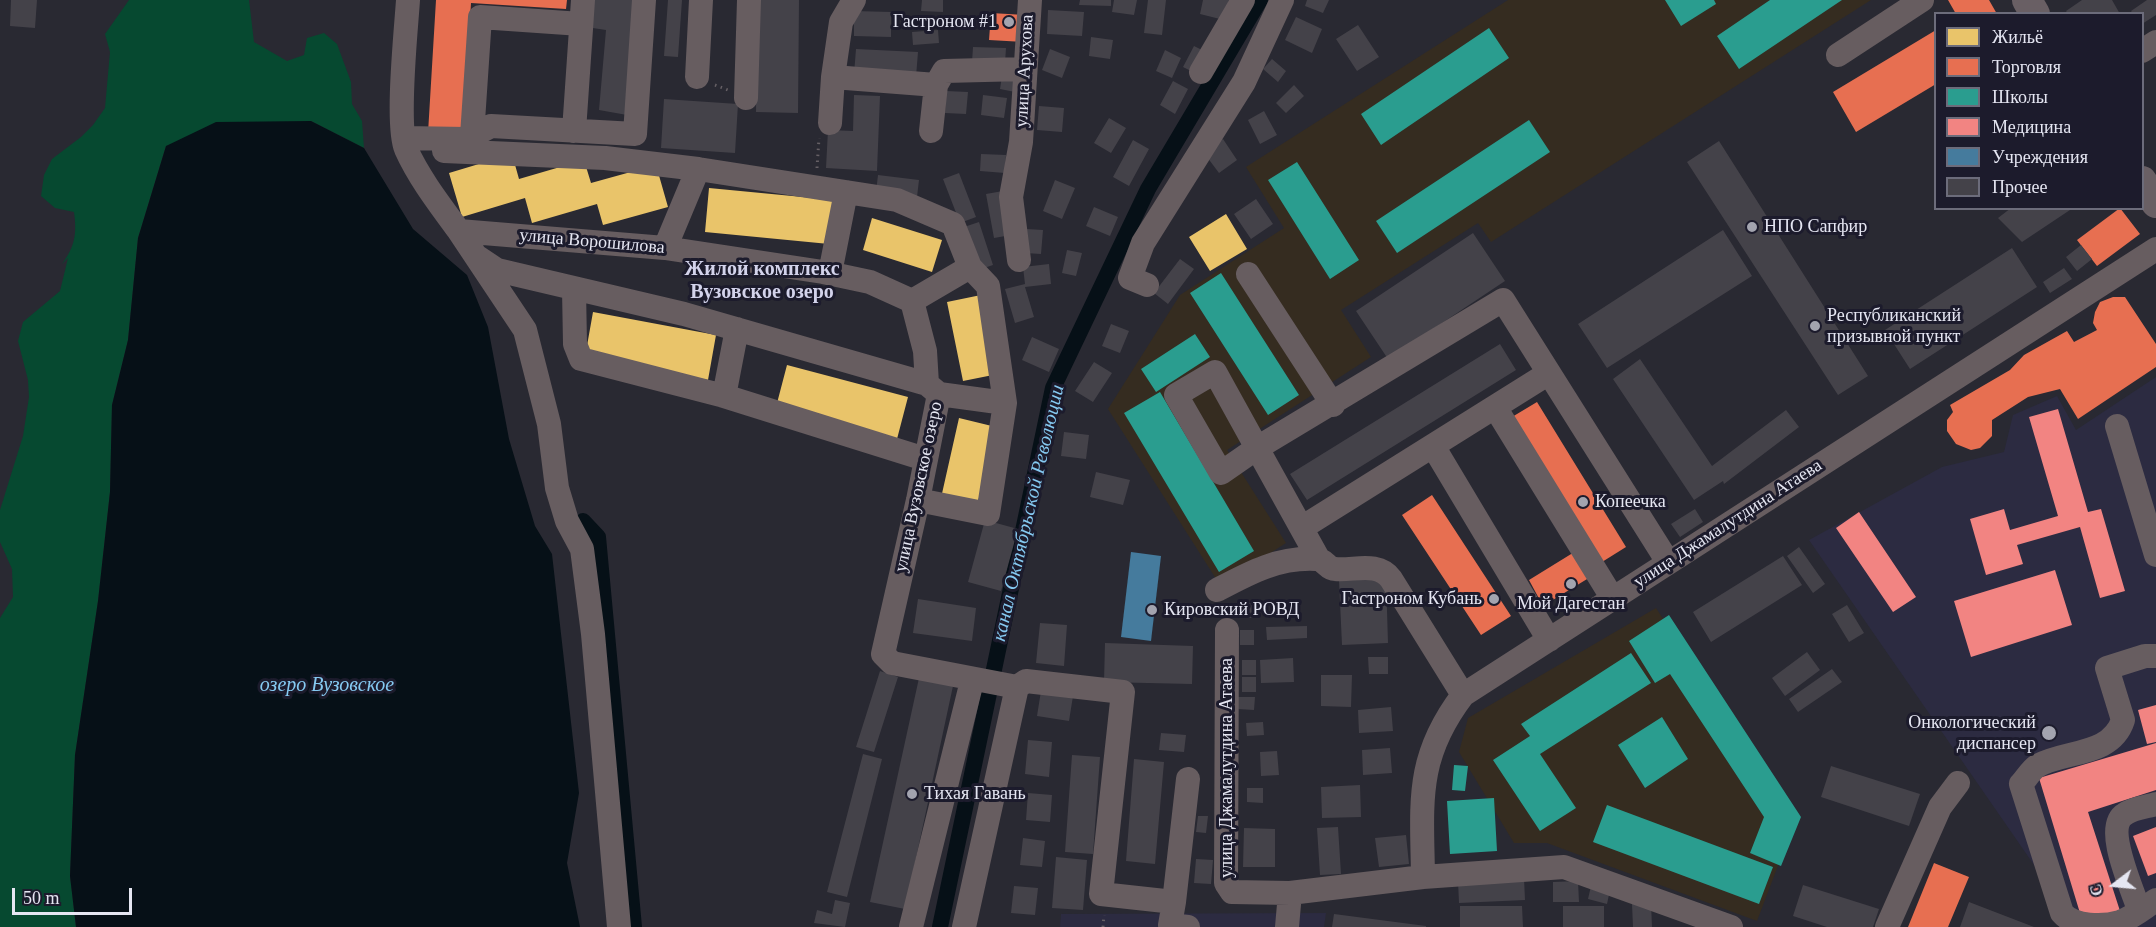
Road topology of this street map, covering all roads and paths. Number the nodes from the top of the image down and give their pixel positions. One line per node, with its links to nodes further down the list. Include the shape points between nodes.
1 (408, 0): 23 (street)
2 (583, 0): 11 (street)
3 (645, 0): 20 (street, via 635,134)
4 (701, 0): 15 (street)
5 (749, 0): 18 (street)
6 (854, 0): 16 (street, via 841,22)
7 (1030, 0): 13 (street, улица Арухова)
8 (1243, 0): 14 (street)
9 (1282, 0): 39 (street, via 1244,82 1143,243 1130,278)
10 (1922, 0): 12 (street)
11 (582, 24): 20 (street); 22 (street, via 480,17)
12 (1838, 55)
13 (1025, 69): 17 (street, via 944,71); 35 (street, улица Арухова, via 1021,142 1011,197)
14 (1201, 72)
15 (697, 77): 18 (path)
16 (832, 77): 17 (street); 19 (street)
17 (936, 85): 21 (street)
18 (746, 98)
19 (830, 123): 26 (path, via 819,134)
20 (574, 130): 22 (street, via 491,126)
21 (931, 131)
22 (472, 136): 23 (street, via 454,140)
23 (404, 137): 24 (street, via 456,153 605,158); 31 (street, via 433,196)
24 (698, 169): 26 (street); 32 (street)
25 (2144, 184): 29 (main road)
26 (816, 188): 28 (street)
27 (2144, 190): 30 (main road)
28 (846, 192): 36 (street, via 897,200 953,224); 37 (street)
29 (2156, 203)
30 (2156, 209)
31 (459, 231): 32 (street, улица Ворошилова); 34 (street)
32 (665, 248): 37 (street, улица Ворошилова)
33 (2156, 249): 56 (street, улица Джамалутдина Атаева)
34 (476, 256): 40 (street, улица Вузовское озеро, via 496,270); 72 (street, via 525,330 549,424 557,488 582,549)
35 (1019, 260)
36 (970, 267): 41 (street); 46 (street, via 988,286)
37 (830, 273): 41 (street, улица Ворошилова, via 870,282)
38 (1248, 273): 47 (street)
39 (1147, 285)
40 (574, 289): 42 (street, улица Вузовское озеро); 45 (street, via 575,344 581,359)
41 (912, 301): 44 (street)
42 (737, 329): 44 (street, улица Вузовское озеро); 45 (street)
43 (1549, 373): 47 (street, via 1503,300); 48 (street); 56 (street)
44 (933, 389): 46 (street); 51 (street, улица Вузовское озеро)
45 (724, 396): 51 (street)
46 (1005, 403): 52 (street, via 988,514)
47 (1333, 405): 53 (street, via 1257,448)
48 (1496, 407): 50 (street); 58 (street)
49 (2117, 426): 54 (street)
50 (1433, 446): 53 (street); 60 (street)
51 (925, 459): 52 (street, улица Вузовское озеро)
52 (918, 501): 62 (street, улица Вузовское озеро, via 883,654 892,663)
53 (1303, 527): 55 (street)
54 (2156, 555)
55 (1318, 558): 57 (street, via 1273,563); 64 (street, via 1330,568 1385,571)
56 (1668, 562): 58 (street, улица Джамалутдина Атаева)
57 (1217, 590)
58 (1613, 599): 60 (street, улица Джамалутдина Атаева)
59 (1227, 630): 69 (street, улица Джамалутдина Атаева, via 1226,883 1232,892)
60 (1549, 640): 64 (street, улица Джамалутдина Атаева)
61 (2156, 656): 70 (street, via 2107,668 2123,720 2115,736 2090,750 2036,767 2021,784 2065,917 2101,924 2121,921)
62 (972, 681): 63 (street); 73 (street)
63 (1017, 687): 71 (street, via 1026,681 1123,692 1101,894); 74 (street)
64 (1463, 695): 68 (street, улица Джамалутдина Атаева, via 1447,716 1426,766 1421,793)
65 (1188, 779): 71 (street)
66 (1958, 783): 77 (street, via 1940,807)
67 (2156, 804): 70 (street, via 2124,814 2116,827 2117,843)
68 (1423, 877): 69 (street, улица Джамалутдина Атаева); 76 (street, улица Джамалутдина Атаева, via 1564,867)
69 (1290, 892): 75 (street)
70 (2148, 905)
71 (1176, 920)
72 (619, 927)
73 (911, 927)
74 (964, 927)
75 (1287, 927)
76 (1731, 927)
77 (1887, 927)

